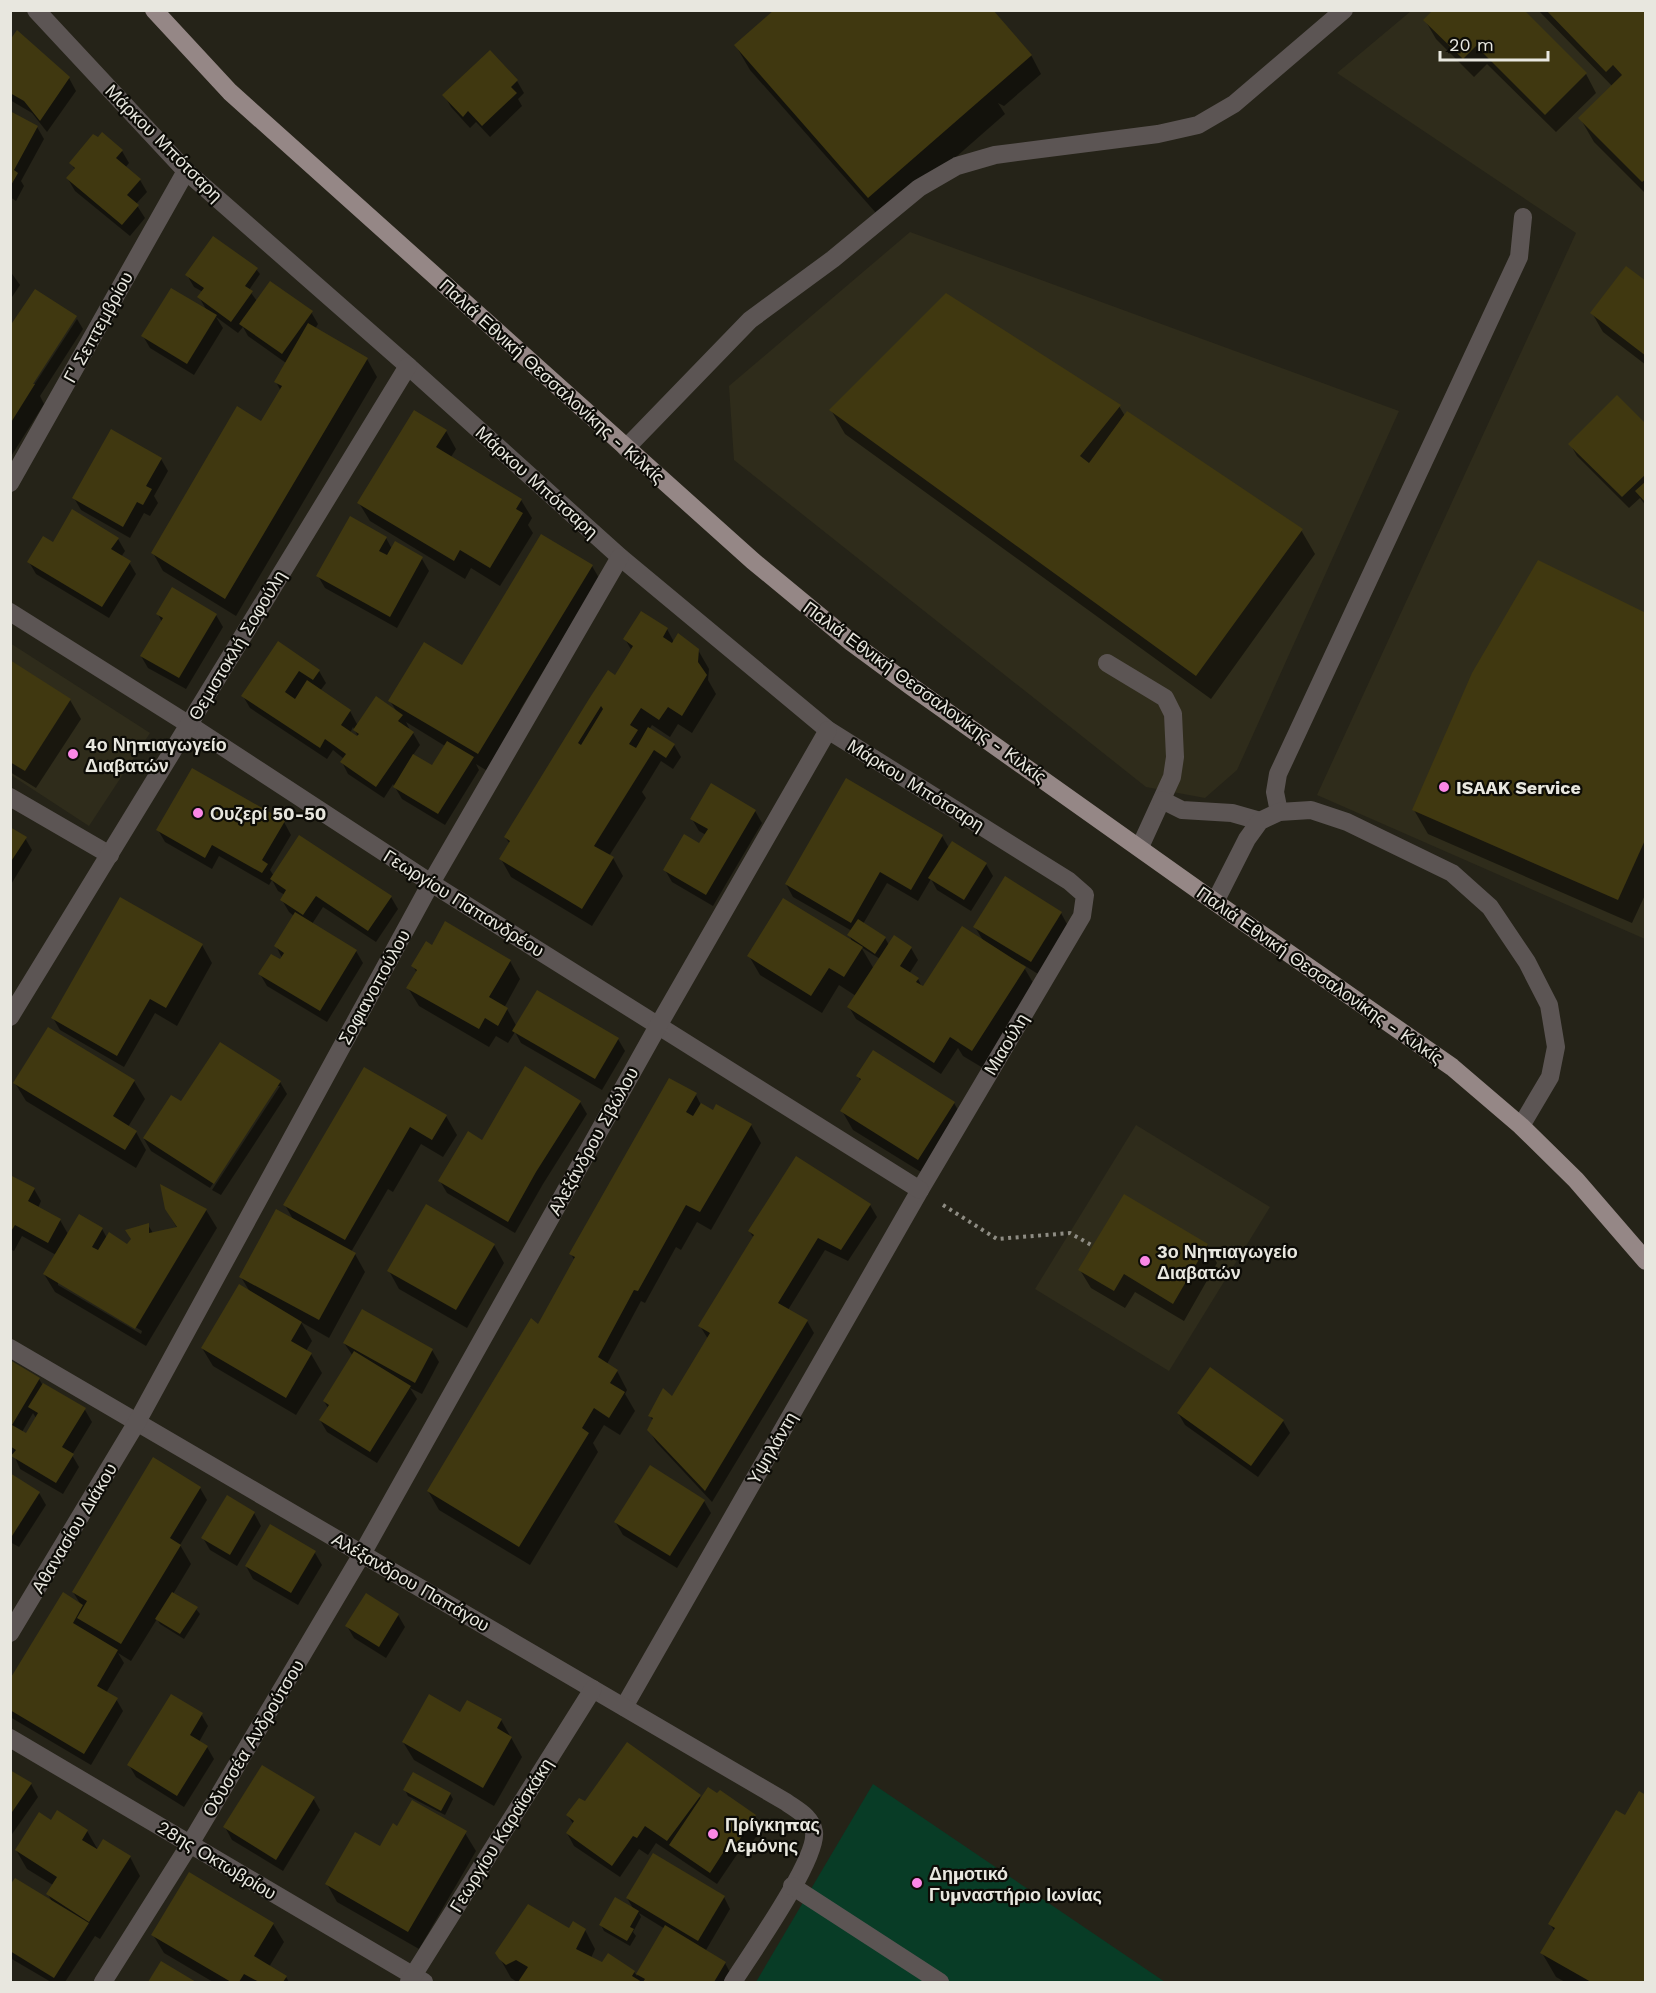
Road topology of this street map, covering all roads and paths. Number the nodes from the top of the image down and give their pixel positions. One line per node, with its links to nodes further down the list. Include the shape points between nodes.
1 (36, 10): 4 (street, Μάρκου Μπότσαρη)
2 (154, 10): 7 (main road, Παλιά Εθνική Θεσσαλονίκης - Κιλκίς, via 230,92)
3 (1344, 10): 7 (street, via 1234,104 1198,125 1158,134 995,155 957,166 919,188 833,259 750,320)
4 (186, 171): 6 (street, Μάρκου Μπότσαρη); 8 (street, Γ' Σεπτεμβρίου)
5 (1523, 217): 16 (street, via 1519,257 1278,774 1275,792)
6 (408, 366): 9 (street, Μάρκου Μπότσαρη); 12 (street, Θεμιστοκλή Σοφούλη)
7 (626, 448): 18 (main road, Παλιά Εθνική Θεσσαλονίκης - Κιλκίς, via 851,642)
8 (10, 483)
9 (620, 557): 13 (street, Μάρκου Μπότσαρη); 20 (street, Σοφιανοπούλου)
10 (10, 612): 12 (street, Γεωργίου Παπανδρέου)
11 (1107, 663): 15 (street, via 1165,698 1173,714 1175,757)
12 (188, 724): 19 (street, Θεμιστοκλή Σοφούλη); 20 (street, Γεωργίου Παπανδρέου)
13 (828, 730): 21 (street, Μάρκου Μπότσαρη, via 1069,880); 24 (street, Αλεξάνδρου Σβώλου)
14 (10, 797): 19 (street)
15 (1162, 800): 17 (street, via 1182,810 1232,813); 18 (street)
16 (1279, 812): 17 (street); 25 (street, via 1311,810 1347,822 1452,873 1490,907 1550,1005 1556,1047 1550,1077)
17 (1260, 821): 22 (street, via 1246,839)
18 (1140, 847): 22 (main road, Παλιά Εθνική Θεσσαλονίκης - Κιλκίς)
19 (110, 855): 23 (street, Θεμιστοκλή Σοφούλη)
20 (431, 883): 24 (street, Γεωργίου Παπανδρέου); 30 (street, Σοφιανοπούλου)
21 (1084, 896): 26 (street, Μιαούλη, via 1082,916)
22 (1215, 902): 25 (main road, Παλιά Εθνική Θεσσαλονίκης - Κιλκίς, via 1444,1061)
23 (10, 1017)
24 (658, 1026): 26 (street, Γεωργίου Παπανδρέου); 31 (street, Αλεξάνδρου Σβώλου)
25 (1521, 1126): 28 (main road, Παλιά Εθνική Θεσσαλονίκης - Κιλκίς, via 1576,1180)
26 (920, 1190): 27 (path, via 997,1239 1070,1233); 34 (street, Υψηλάντη)
27 (1093, 1246)
28 (1646, 1262)
29 (10, 1348): 30 (street, Αλέξανδρου Παπάγου)
30 (137, 1422): 31 (street, Αλέξανδρου Παπάγου); 32 (street, Αθανασίου Διάκου)
31 (362, 1554): 33 (street, Αλέξανδρου Παπάγου); 36 (street, Οδυσσέα Ανδρούτσου)
32 (10, 1633)
33 (593, 1689): 34 (street, Αλέξανδρου Παπάγου); 38 (street, Γεωργίου Καραϊσκάκη)
34 (624, 1707): 37 (street, Αλέξανδρου Παπάγου, via 809,1819 814,1838)
35 (10, 1738): 36 (street, 28ης Οκτωβρίου)
36 (190, 1844): 38 (street, 28ης Οκτωβρίου); 39 (street, Οδυσσέα Ανδρούτσου)
37 (792, 1886): 40 (street); 41 (street)
38 (415, 1980)
39 (103, 1983)
40 (733, 1983)
41 (940, 1983)

